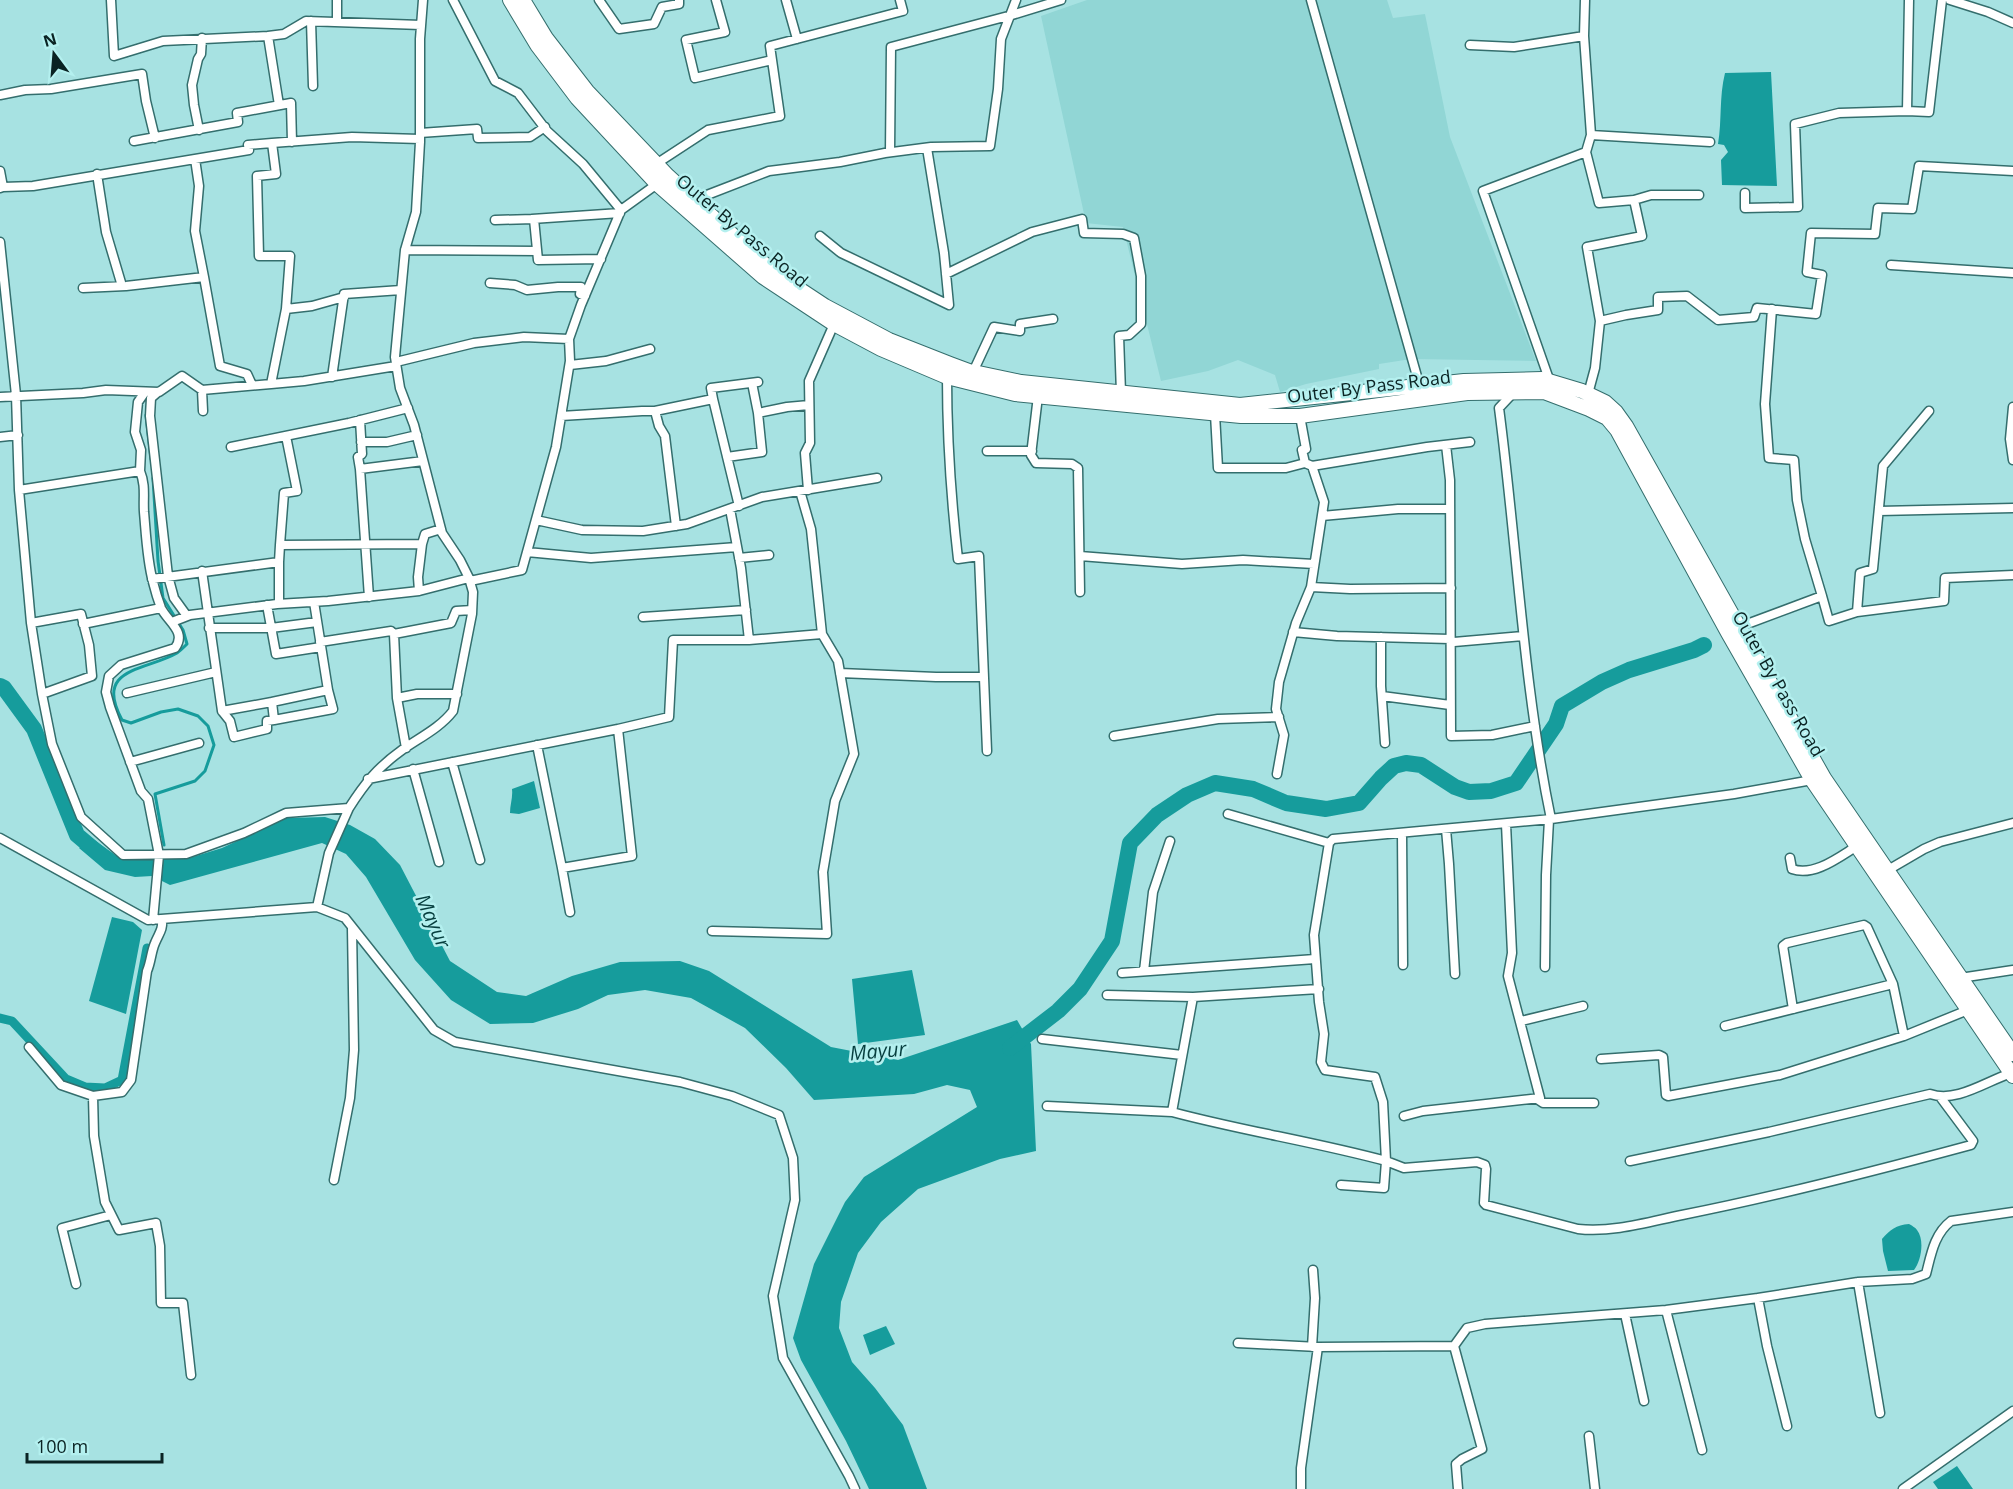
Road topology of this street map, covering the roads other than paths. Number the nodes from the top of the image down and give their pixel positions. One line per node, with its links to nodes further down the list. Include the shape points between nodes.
1 (111, 0): 27 (street, via 114,56 164,41)
2 (337, 0): 22 (street)
3 (423, 0): 24 (street)
4 (453, 0): 35 (street, via 495,81 518,93)
5 (510, 0): 52 (main road, Outer By Pass Road, via 537,45 577,98)
6 (523, 0): 48 (main road, Outer By Pass Road, via 546,38 587,91)
7 (599, 0): 8 (street, via 619,29 654,24 662,8 679,4)
8 (679, 0)
9 (716, 0): 30 (street, via 725,32 686,40 695,78)
10 (786, 0): 28 (street)
11 (900, 0): 28 (street, via 903,11)
12 (1016, 0): 20 (street)
13 (1061, 0): 19 (street)
14 (1311, 0): 91 (street)
15 (1585, 0): 26 (street)
16 (1909, 0): 34 (street)
17 (1942, 0): 34 (street, via 1929,112)
18 (1950, 0): 23 (street)
19 (1051, 2): 20 (street)
20 (1012, 15): 44 (street, via 1001,39 990,146); 45 (street, via 891,47)
21 (311, 21): 22 (street); 25 (street, via 284,34); 31 (street)
22 (338, 22): 24 (street)
23 (2013, 23)
24 (421, 25): 38 (street)
25 (268, 36): 27 (street); 33 (street)
26 (1584, 36): 29 (street, via 1514,47); 37 (street)
27 (202, 38): 36 (street, via 192,85)
28 (797, 39): 30 (street, via 770,46)
29 (1470, 45)
30 (772, 60): 48 (street, via 780,116 708,130)
31 (313, 86)
32 (0, 95): 39 (street, via 142,74)
33 (279, 105): 36 (street, via 237,113 238,122); 41 (street, via 291,103)
34 (1907, 111): 54 (street, via 1839,113 1794,123 1798,207 1745,208)
35 (545, 128): 38 (street, via 530,137 478,138 477,129); 58 (street, via 583,164)
36 (199, 130): 39 (street)
37 (1591, 135): 42 (street); 46 (street)
38 (420, 136): 41 (street); 63 (street, via 416,212)
39 (154, 138): 40 (street)
40 (134, 141)
41 (292, 142): 43 (street)
42 (1710, 142)
43 (272, 143): 47 (street); 76 (street, via 276,174 257,176 259,256 290,256)
44 (927, 147): 45 (street); 68 (street)
45 (890, 152): 56 (street, via 769,171)
46 (1586, 152): 57 (street, via 1599,203); 88 (street, via 1484,191)
47 (195, 159): 51 (street); 69 (street, via 199,186 195,231)
48 (656, 164): 56 (main road, Outer By Pass Road)
49 (0, 171): 53 (street)
50 (2013, 171): 77 (street, via 1919,166 1912,209 1878,208 1875,234 1811,233 1808,272 1822,275 1816,314)
51 (97, 174): 53 (street); 71 (street, via 106,232)
52 (657, 184): 58 (street); 80 (main road, Outer By Pass Road, via 763,277)
53 (1, 188)
54 (1745, 193)
55 (1699, 195): 57 (street, via 1651,195)
56 (694, 200): 85 (main road, Outer By Pass Road, via 772,271 825,306 890,340)
57 (1634, 200): 79 (street, via 1642,236 1587,247)
58 (621, 212): 59 (street); 65 (street)
59 (532, 219): 60 (street); 64 (street)
60 (495, 220)
61 (820, 236): 68 (street, via 841,253 949,305)
62 (0, 242): 98 (street)
63 (405, 250): 64 (street); 73 (street)
64 (537, 250): 65 (street, via 538,260)
65 (601, 259): 74 (street)
66 (1891, 265): 67 (street)
67 (2013, 273)
68 (946, 274): 96 (street, via 1032,232 1082,219 1084,233 1134,238 1141,276 1141,324 1129,335 1119,336)
69 (204, 277): 71 (street); 90 (street, via 220,366 247,374)
70 (490, 283): 74 (street, via 527,290 581,288 580,294)
71 (122, 286): 72 (street)
72 (83, 288)
73 (401, 290): 75 (street); 83 (street)
74 (585, 296): 81 (street)
75 (344, 297): 76 (street); 86 (street)
76 (286, 309): 89 (street)
77 (1772, 309): 79 (street, via 1757,308 1754,317 1718,320 1687,296 1658,297 1658,310); 160 (street, via 1765,404 1769,458 1794,459 1799,510)
78 (1053, 319): 85 (street, via 1020,324 1020,331 994,327)
79 (1600, 321): 97 (street)
80 (834, 324): 87 (main road, Outer By Pass Road); 102 (street, via 809,381)
81 (569, 339): 83 (street, via 524,337 474,343); 84 (street)
82 (650, 349): 84 (street, via 606,361)
83 (396, 364): 86 (street); 104 (street)
84 (570, 365): 110 (street)
85 (973, 372): 96 (main road, Outer By Pass Road, via 1021,382)
86 (332, 377): 89 (street)
87 (947, 377): 99 (main road, Outer By Pass Road); 189 (street, via 958,559 980,556)
88 (1550, 382): 91 (main road, Outer By Pass Road, via 1464,381); 97 (main road, Outer By Pass Road)
89 (271, 384): 90 (street)
90 (252, 385): 92 (street)
91 (1420, 387): 96 (main road, Outer By Pass Road, via 1240,405)
92 (202, 390): 94 (street, via 182,376); 105 (street)
93 (145, 392): 94 (street); 98 (street); 129 (street, via 138,402 135,432 141,450)
94 (159, 392): 153 (street, via 151,398 150,416)
95 (1514, 392): 111 (main road, Outer By Pass Road, via 1467,393); 182 (street, via 1499,408); 214 (main road, Outer By Pass Road, via 1544,392 1574,402 1607,418 1617,430)
96 (1121, 393)
97 (1588, 394): 176 (main road, Outer By Pass Road, via 1605,402 1626,426)
98 (16, 395): 100 (street); 113 (street)
99 (1038, 396): 109 (main road, Outer By Pass Road); 123 (street)
100 (0, 397)
101 (713, 399): 106 (street); 108 (street, via 711,388 755,382); 124 (street)
102 (809, 405): 108 (street); 132 (street, via 810,443 805,453)
103 (2013, 407): 117 (street)
104 (408, 408): 112 (street); 114 (street)
105 (203, 411)
106 (655, 411): 110 (street); 139 (street, via 665,436)
107 (1929, 411): 136 (street, via 1883,466)
108 (758, 413): 124 (street, via 762,452)
109 (1215, 414): 111 (main road, Outer By Pass Road); 127 (street, via 1218,468)
110 (561, 416): 138 (street)
111 (1300, 416): 127 (street, via 1306,449 1302,450)
112 (360, 420): 115 (street); 118 (street)
113 (18, 435): 116 (street); 131 (street)
114 (417, 435): 118 (street, via 387,442); 126 (street)
115 (286, 436): 121 (street); 142 (street, via 297,491 284,494)
116 (0, 437)
117 (2012, 439): 125 (street)
118 (361, 442): 128 (street)
119 (1470, 442): 120 (street)
120 (1446, 445): 127 (street); 135 (street)
121 (231, 447)
122 (987, 451): 123 (street)
123 (1032, 451): 147 (street, via 1036,462 1072,464 1078,468)
124 (727, 457): 133 (street)
125 (2013, 460)
126 (423, 461): 128 (street); 140 (street)
127 (1309, 464): 137 (street, via 1324,502)
128 (360, 469): 143 (street)
129 (140, 471): 131 (street); 154 (street, via 145,483)
130 (877, 478): 132 (street)
131 (19, 489): 174 (street)
132 (804, 491): 133 (street, via 762,497); 181 (street)
133 (734, 507): 139 (street); 144 (street)
134 (2013, 508): 136 (street)
135 (1450, 509): 137 (street); 157 (street)
136 (1879, 511): 168 (street, via 1873,569 1860,573)
137 (1322, 516): 150 (street)
138 (536, 520): 139 (street, via 582,530 643,531); 145 (street)
139 (676, 526)
140 (441, 528): 141 (street, via 424,534); 155 (street)
141 (422, 544): 143 (street); 158 (street)
142 (280, 545): 143 (street); 149 (street)
143 (366, 545): 161 (street)
144 (737, 547): 145 (street, via 591,558); 148 (street)
145 (527, 552): 155 (street, via 522,570)
146 (768, 555): 148 (street)
147 (1080, 556): 150 (street, via 1182,564 1244,560); 159 (street)
148 (740, 558): 167 (street)
149 (279, 562): 151 (street); 163 (street)
150 (1314, 564): 156 (street)
151 (202, 571): 153 (street); 169 (street)
152 (2013, 575): 168 (street, via 1945,578 1944,601)
153 (166, 576): 154 (street); 170 (street)
154 (152, 579): 165 (street)
155 (469, 579): 158 (street); 166 (street)
156 (1311, 587): 157 (street); 179 (street)
157 (1451, 588): 184 (street)
158 (419, 591): 161 (street)
159 (1080, 592)
160 (1822, 596): 168 (street, via 1829,621); 176 (street)
161 (369, 597): 162 (street)
162 (314, 602): 163 (street); 173 (street)
163 (279, 604): 164 (street)
164 (267, 605): 169 (street); 178 (street)
165 (161, 608): 172 (street); 175 (street)
166 (472, 610): 180 (street, via 456,611 451,623); 193 (street)
167 (746, 610): 171 (street); 185 (street)
168 (1857, 612)
169 (207, 613): 170 (street); 177 (street)
170 (186, 616): 172 (street)
171 (643, 617)
172 (172, 622): 209 (street, via 179,636 175,648 121,665 110,676 106,692)
173 (317, 622): 178 (street); 186 (street)
174 (31, 623): 175 (street, via 81,614); 192 (street)
175 (83, 624): 192 (street, via 92,676)
176 (1739, 627): 231 (main road, Outer By Pass Road, via 1824,778)
177 (209, 628): 178 (street); 187 (street)
178 (271, 628): 186 (street, via 276,654)
179 (1293, 632): 183 (street); 199 (street, via 1279,682)
180 (394, 634): 186 (street, via 390,631); 195 (street)
181 (822, 634): 185 (street); 188 (street, via 838,661)
182 (1523, 636): 184 (street, via 1454,642); 201 (street)
183 (1381, 637): 184 (street); 194 (street)
184 (1450, 639): 197 (street)
185 (749, 640): 202 (street, via 673,640 669,717)
186 (320, 644): 190 (street)
187 (216, 672): 191 (street); 198 (street)
188 (840, 673): 189 (street); 236 (street, via 854,754 835,801 823,872 827,934)
189 (983, 676): 208 (street)
190 (328, 690): 196 (street); 200 (street, via 333,709)
191 (127, 693)
192 (42, 694): 226 (street, via 52,744 81,816 123,855)
193 (457, 694): 195 (street); 207 (street, via 446,721)
194 (1382, 696): 197 (street); 205 (street)
195 (397, 698): 207 (street)
196 (272, 702): 198 (street); 200 (street)
197 (1450, 705): 201 (street, via 1451,736 1492,735)
198 (222, 711): 200 (street, via 230,721 234,737 267,729 267,722)
199 (1279, 717): 203 (street, via 1218,719); 212 (street, via 1284,735)
200 (274, 720)
201 (1535, 726): 217 (street)
202 (618, 729): 206 (street); 230 (street, via 632,856)
203 (1114, 736)
204 (199, 743): 209 (street)
205 (1385, 743)
206 (537, 745): 210 (street); 230 (street)
207 (406, 748): 213 (street)
208 (987, 751)
209 (130, 762): 226 (street, via 148,799)
210 (452, 762): 211 (street); 228 (street)
211 (413, 770): 213 (street); 229 (street)
212 (1278, 774)
213 (368, 779): 215 (street)
214 (1812, 780): 217 (street); 225 (main road, Outer By Pass Road)
215 (349, 808): 226 (street, via 286,813 244,834 186,854); 232 (street, via 329,853)
216 (1228, 814): 224 (street)
217 (1550, 820): 219 (street); 239 (street)
218 (2013, 823): 231 (street, via 1940,842)
219 (1506, 824): 220 (street); 252 (street, via 1512,953 1508,976)
220 (1446, 829): 221 (street); 243 (street)
221 (1402, 833): 224 (street, via 1333,839); 238 (street)
222 (0, 838): 234 (street, via 148,920)
223 (1170, 841): 241 (street, via 1153,892)
224 (1329, 843): 237 (street, via 1314,935)
225 (1857, 846): 227 (street, via 1824,866 1809,870 1792,869); 251 (main road, Outer By Pass Road)
226 (159, 856): 234 (street)
227 (1790, 858)
228 (480, 860)
229 (439, 862)
230 (562, 868): 233 (street)
231 (1888, 870): 244 (main road, Outer By Pass Road)
232 (317, 907): 234 (street); 235 (street, via 345,918)
233 (570, 912)
234 (158, 920): 261 (street, via 163,931 154,944 147,972 131,1080 122,1092)
235 (352, 928): 270 (street, via 354,1050 350,1098); 290 (street, via 434,1030 455,1042 680,1082 732,1096 779,1115 793,1158 795,1200 773,1296 783,1358)
236 (712, 931)
237 (1315, 959): 241 (street); 246 (street)
238 (1403, 965)
239 (1545, 967)
240 (2013, 970): 244 (street)
241 (1144, 972): 242 (street)
242 (1122, 973)
243 (1455, 974)
244 (1960, 978): 257 (main road, Outer By Pass Road)
245 (1893, 984): 250 (street); 250 (street, via 1864,925 1787,943 1784,946); 254 (street)
246 (1319, 989): 248 (street); 268 (street, via 1324,1034 1322,1067 1375,1077 1383,1102)
247 (1107, 995): 248 (street)
248 (1193, 998): 258 (street)
249 (1582, 1006): 252 (street)
250 (1793, 1009): 253 (street)
251 (1968, 1010): 254 (street); 260 (main road, Outer By Pass Road)
252 (1521, 1021): 263 (street, via 1540,1098)
253 (1725, 1026)
254 (1904, 1036): 259 (street, via 1780,1075 1668,1096 1663,1057)
255 (1042, 1039): 258 (street)
256 (29, 1047): 261 (street, via 61,1085)
257 (2013, 1054)
258 (1182, 1055): 266 (street)
259 (1601, 1059)
260 (2012, 1074): 262 (street)
261 (93, 1096): 273 (street, via 94,1136 105,1202)
262 (1941, 1098): 268 (street, via 1971,1145 1731,1205 1592,1230 1485,1205 1486,1169 1477,1162 1404,1168); 269 (street, via 1930,1094)
263 (1537, 1099): 264 (street, via 1543,1103); 267 (street)
264 (1594, 1103)
265 (1047, 1106): 266 (street)
266 (1172, 1112): 268 (street)
267 (1404, 1116)
268 (1386, 1161): 271 (street, via 1384,1188)
269 (1630, 1161)
270 (334, 1180)
271 (1341, 1185)
272 (2013, 1212): 275 (street, via 1951,1221 1935,1241 1922,1277)
273 (111, 1215): 276 (street, via 62,1228); 283 (street, via 119,1230 156,1223 160,1303 183,1303)
274 (1313, 1270): 282 (street)
275 (1858, 1282): 277 (street); 286 (street)
276 (76, 1284)
277 (1758, 1298): 278 (street); 287 (street)
278 (1666, 1310): 279 (street); 289 (street)
279 (1625, 1314): 281 (street, via 1485,1324 1467,1328); 284 (street)
280 (1238, 1343): 282 (street)
281 (1454, 1346): 282 (street); 292 (street, via 1482,1449 1456,1464)
282 (1315, 1347): 291 (street)
283 (191, 1375)
284 (1644, 1401)
285 (2013, 1411): 294 (street)
286 (1880, 1413)
287 (1788, 1426)
288 (1588, 1436): 293 (street)
289 (1702, 1450)
290 (855, 1489)
291 (1301, 1489)
292 (1458, 1489)
293 (1595, 1489)
294 (1903, 1489)

